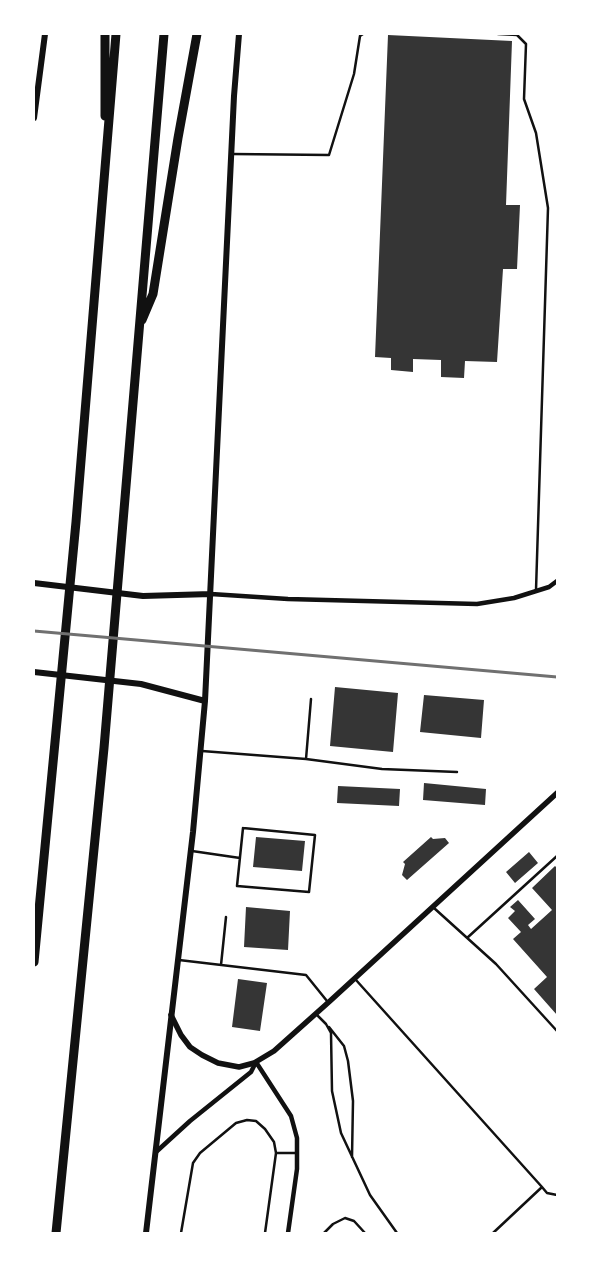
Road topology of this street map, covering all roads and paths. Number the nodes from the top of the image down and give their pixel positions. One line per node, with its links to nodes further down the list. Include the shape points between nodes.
1 (45, 34): 9 (main road)
2 (105, 34): 11 (highway)
3 (116, 34): 11 (highway)
4 (164, 34): 12 (highway)
5 (197, 34): 12 (highway, via 153,294)
6 (239, 34): 10 (main road)
7 (363, 34): 10 (lane, via 329,155)
8 (498, 34): 15 (lane, via 517,35 526,44 524,99 536,133 548,208)
9 (34, 118)
10 (231, 154): 16 (main road)
11 (104, 201): 31 (highway)
12 (141, 322): 46 (highway, via 104,748)
13 (557, 581): 15 (street)
14 (34, 583): 16 (main road, via 143,596)
15 (536, 591): 16 (street, via 477,604)
16 (211, 594): 19 (main road)
17 (34, 672): 19 (main road, via 141,684)
18 (311, 699): 21 (lane)
19 (204, 701): 20 (main road)
20 (200, 751): 21 (lane); 24 (main road)
21 (306, 759): 22 (lane, via 382,769)
22 (457, 772)
23 (557, 793): 27 (street)
24 (191, 851): 26 (lane); 30 (main road)
25 (557, 856): 29 (lane)
26 (240, 858): 26 (lane, via 243,828 315,835 309,892 237,886)
27 (432, 907): 29 (lane); 33 (street)
28 (226, 917): 32 (lane)
29 (467, 938): 38 (lane, via 496,964)
30 (178, 960): 32 (lane); 36 (main road)
31 (34, 962)
32 (221, 965): 34 (lane, via 306,975)
33 (355, 978): 34 (street); 44 (lane)
34 (328, 1003): 35 (street)
35 (316, 1013): 37 (lane); 39 (street)
36 (171, 1015): 39 (street, via 190,1047 202,1056 239,1067); 40 (main road)
37 (326, 1024): 43 (lane, via 332,1039 330,1068 334,1107); 43 (lane, via 344,1046 348,1061 353,1101)
38 (557, 1031)
39 (256, 1062): 40 (street, via 251,1072); 42 (street, via 291,1116)
40 (156, 1152): 47 (main road)
41 (276, 1153): 42 (lane); 48 (lane, via 274,1142 265,1129 256,1121 247,1120 236,1123 200,1153 190,1175); 49 (lane)
42 (297, 1153): 50 (street)
43 (352, 1159): 53 (lane, via 370,1195)
44 (542, 1187): 45 (lane, via 547,1193); 54 (lane)
45 (557, 1195)
46 (56, 1233)
47 (146, 1233)
48 (181, 1233)
49 (265, 1233)
50 (288, 1233)
51 (324, 1233): 52 (lane, via 345,1218 354,1221)
52 (365, 1233)
53 (397, 1233)
54 (493, 1233)

